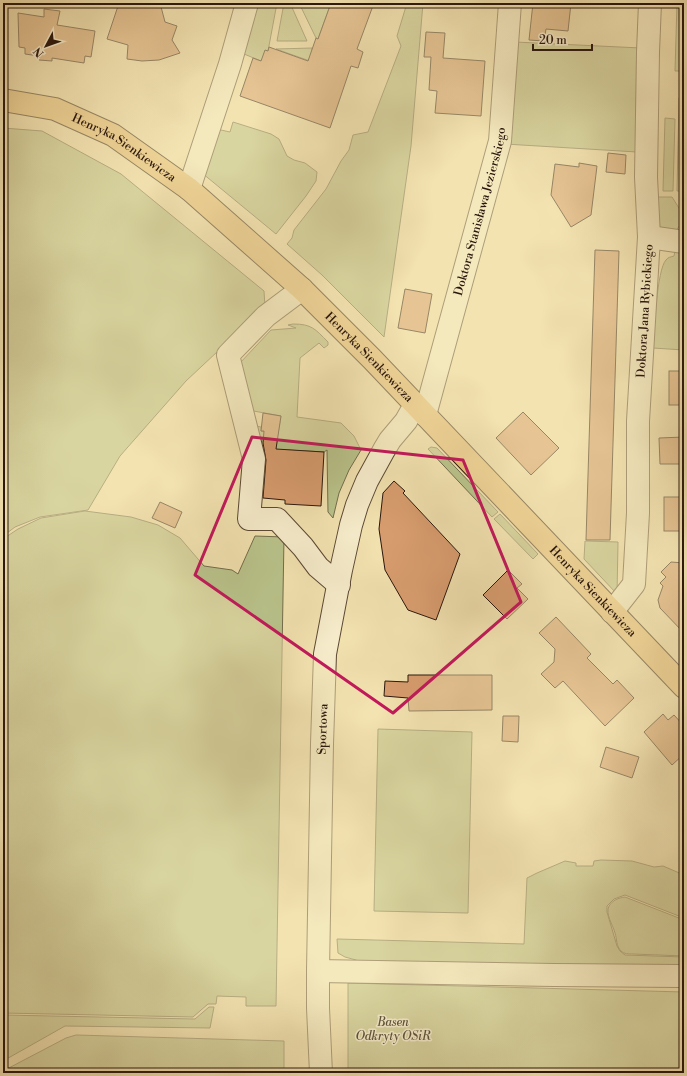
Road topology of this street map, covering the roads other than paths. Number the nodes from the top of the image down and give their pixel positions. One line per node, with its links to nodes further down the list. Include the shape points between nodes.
1 (247, 3): 5 (street)
2 (510, 3): 9 (street, Doktora Stanisława Jezierskiego, via 500,142)
3 (650, 3): 6 (street, Doktora Jana Rybickiego, via 646,177)
4 (3, 100): 5 (main road, Henryka Sienkiewicza, via 55,109 113,135)
5 (189, 189): 8 (main road, Henryka Sienkiewicza)
6 (649, 237): 7 (street); 11 (street, Doktora Jana Rybickiego, via 638,421 638,513 634,584)
7 (684, 242)
8 (302, 289): 9 (main road, Henryka Sienkiewicza); 10 (street, via 266,316 228,355 254,459 249,519 277,519)
9 (420, 410): 10 (street, Sportowa, via 406,421 390,440 367,481 351,525); 11 (main road, Henryka Sienkiewicza)
10 (338, 586): 13 (street, Sportowa, via 324,676)
11 (612, 612): 12 (main road, Henryka Sienkiewicza)
12 (684, 687)
13 (318, 971): 14 (street); 15 (street, Sportowa)
14 (682, 976)
15 (321, 1073)

